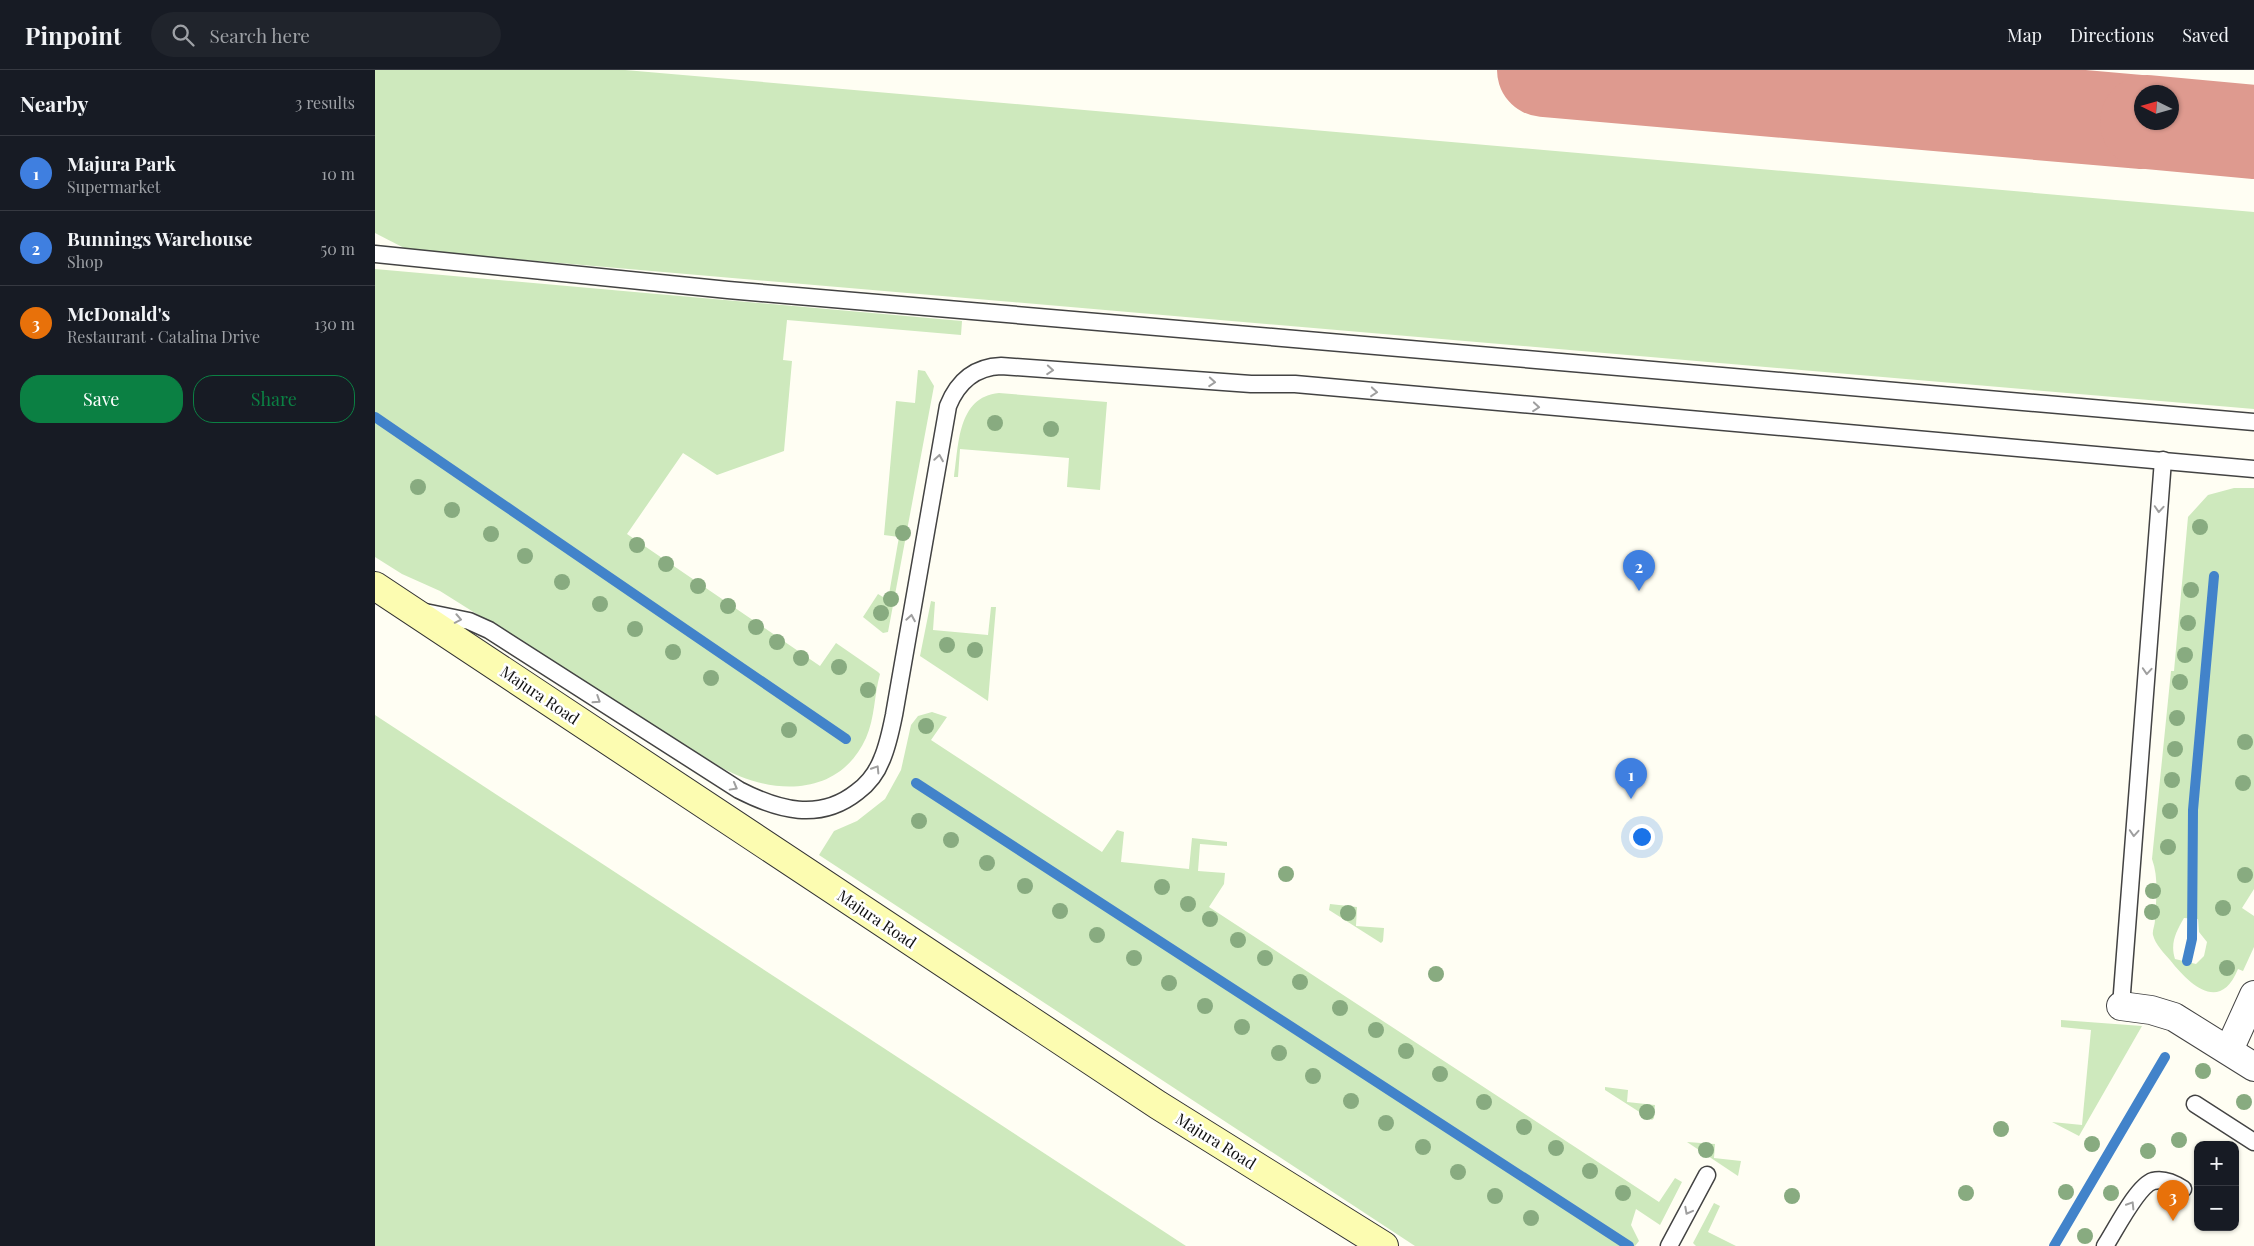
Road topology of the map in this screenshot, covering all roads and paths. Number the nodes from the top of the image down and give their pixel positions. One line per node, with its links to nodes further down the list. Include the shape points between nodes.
1 (375, 254): 2 (lane, via 728,290)
2 (2254, 422)
3 (2163, 460): 4 (lane); 6 (lane, one-way to 3, via 478,624 725,782 775,806 810,811 833,807 853,795 883,759 894,715 948,406 964,380 986,368 1001,366 1251,384 1295,384); 8 (lane, one-way to 8)
4 (2254, 469)
5 (375, 586): 6 (main road, Majura Road)
6 (410, 609): 15 (main road, Majura Road, via 1158,1105)
7 (2254, 995): 9 (street)
8 (2121, 1006): 9 (street, via 2174,1017)
9 (2229, 1050): 10 (street)
10 (2254, 1067)
11 (2195, 1104): 12 (lane)
12 (2254, 1142)
13 (1707, 1175): 16 (lane, one-way to 16)
14 (2183, 1189): 17 (lane, one-way to 14, via 2139,1192 2149,1183 2164,1180)
15 (1384, 1246)
16 (1669, 1246)
17 (2105, 1246)

